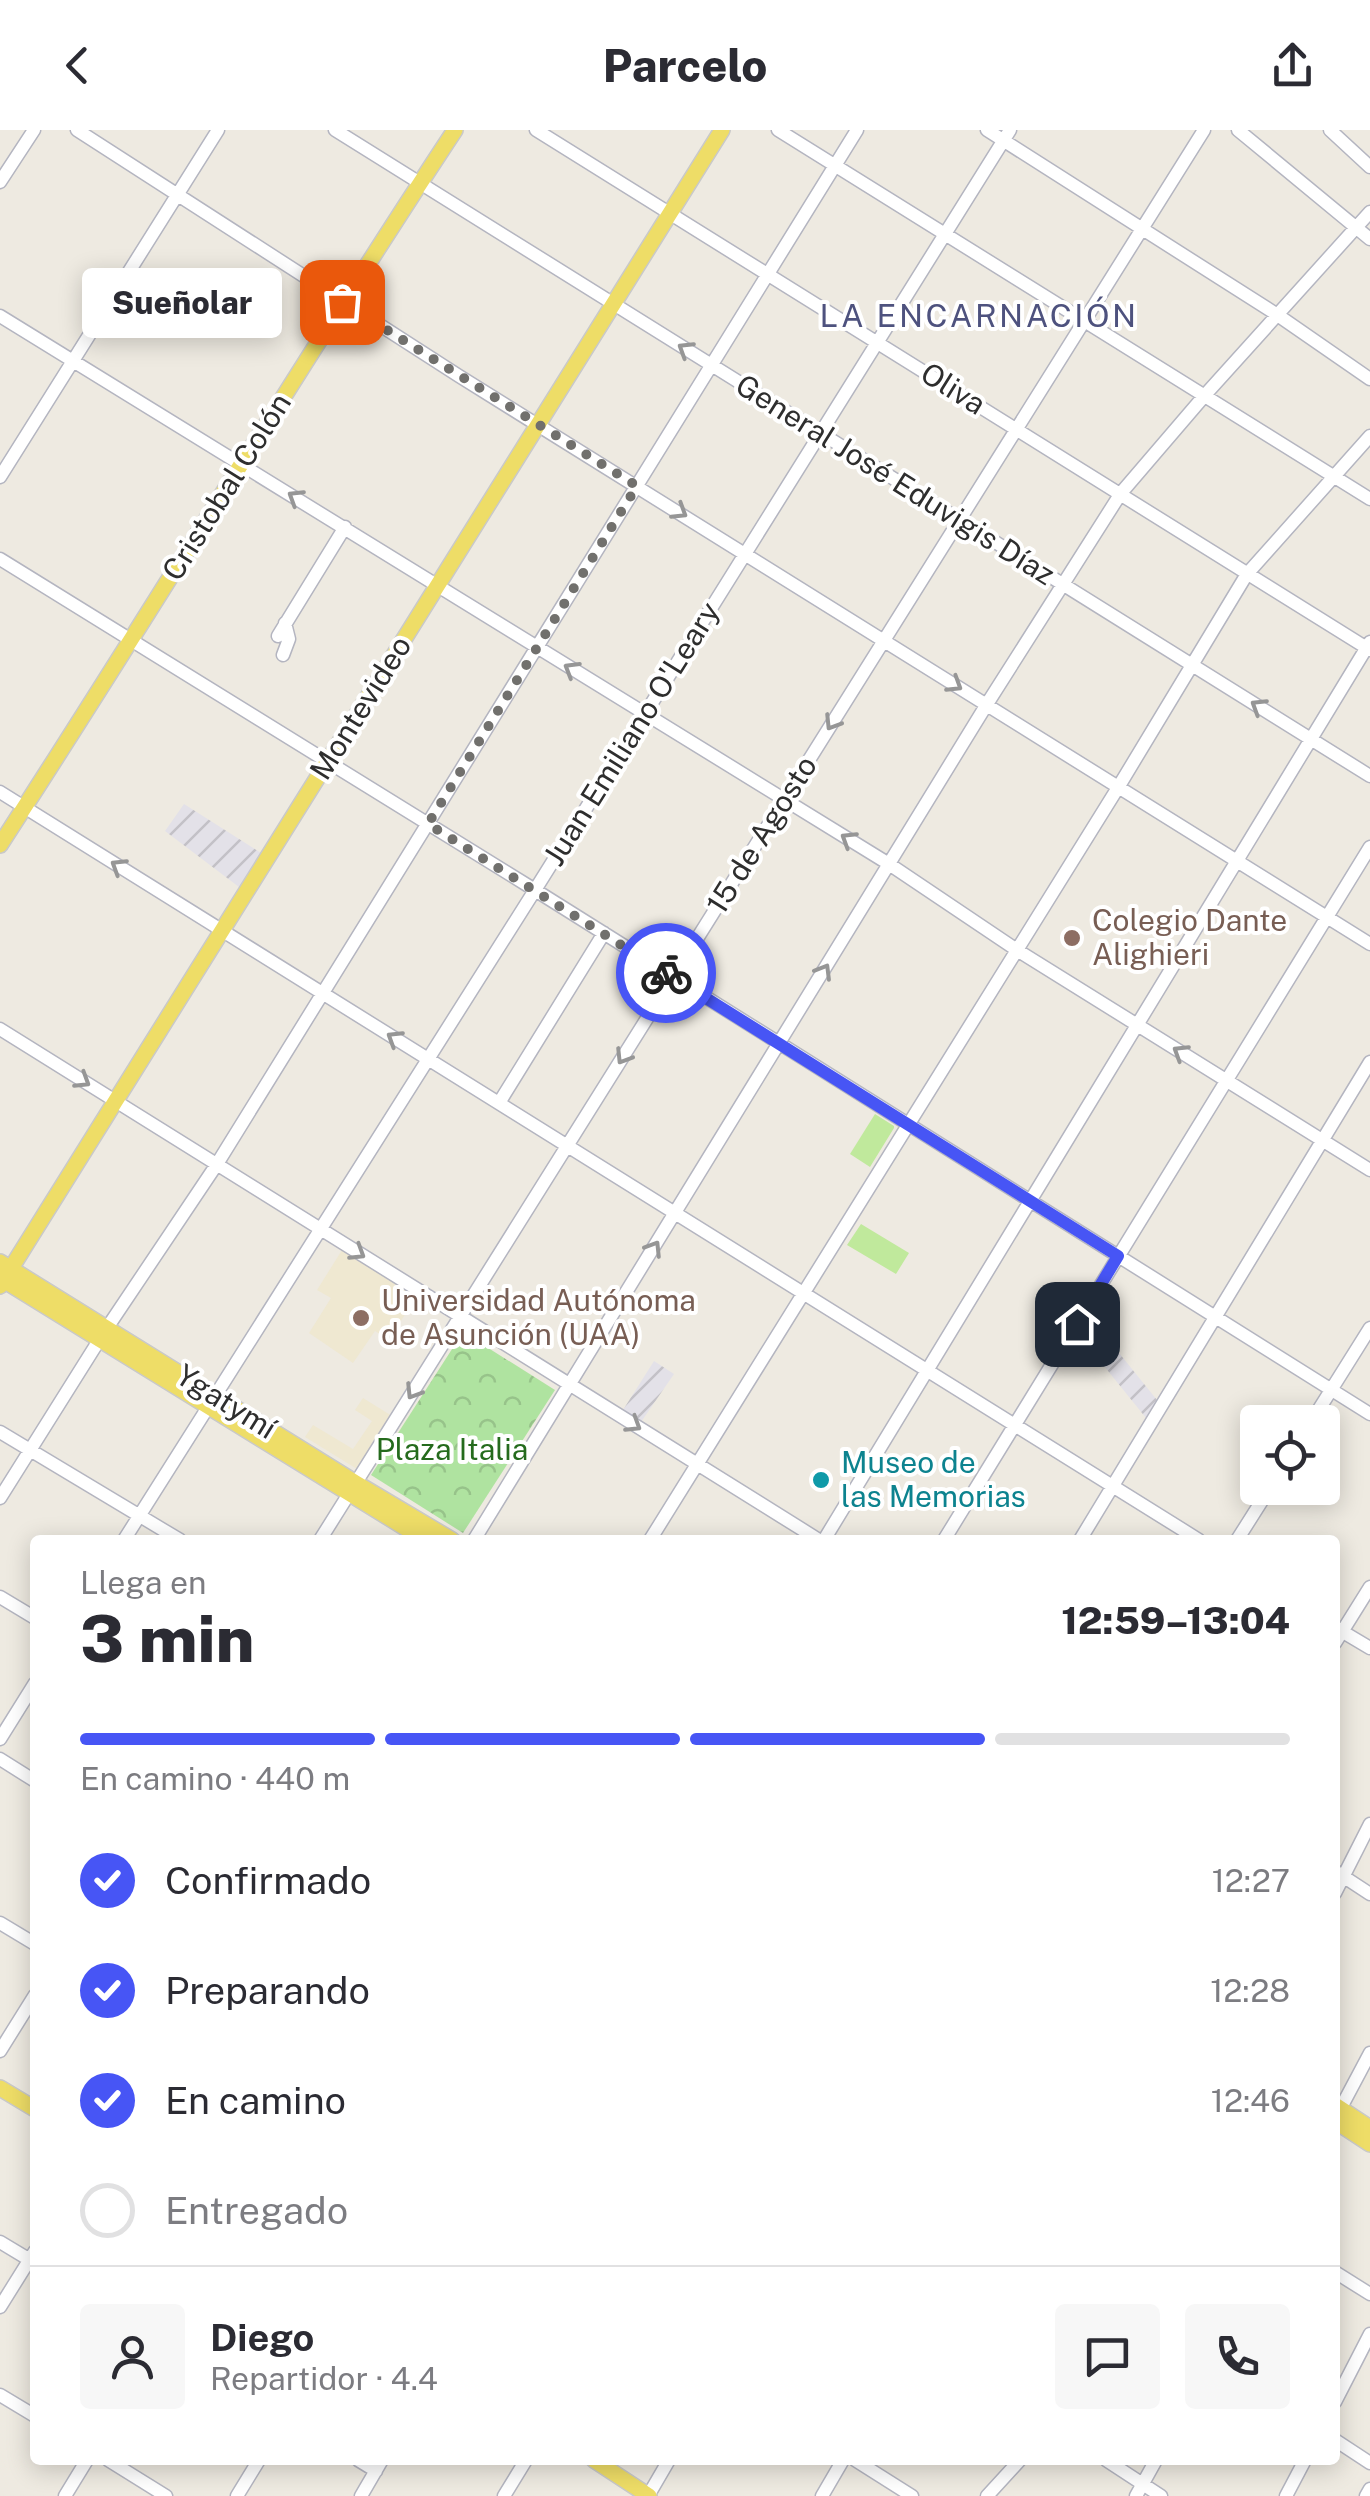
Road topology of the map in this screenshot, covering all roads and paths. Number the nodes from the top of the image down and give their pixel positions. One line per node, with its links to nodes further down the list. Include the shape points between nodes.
1 (34, 130): 17 (street)
2 (77, 130): 19 (street)
3 (218, 130): 19 (street)
4 (334, 130): 18 (street, General José Eduvigis Díaz)
5 (455, 130): 18 (main road, Cristobal Colón)
6 (536, 130): 21 (street, Oliva)
7 (722, 130): 21 (main road, Montevideo)
8 (778, 130): 15 (street)
9 (857, 130): 15 (street)
10 (987, 130): 14 (street)
11 (1204, 130): 23 (street, 15 de Agosto)
12 (1238, 130): 22 (street)
13 (1330, 130): 16 (street)
14 (1006, 135): 23 (street); 24 (street, Juan Emiliano O'Leary)
15 (835, 166): 24 (street); 26 (street)
16 (1370, 167)
17 (0, 182)
18 (420, 184): 27 (main road, Cristobal Colón); 28 (street, General José Eduvigis Díaz)
19 (177, 195): 27 (street); 33 (street)
20 (1370, 212): 22 (street)
21 (670, 213): 26 (street, Oliva); 28 (main road, Montevideo)
22 (1355, 228): 25 (street); 29 (street)
23 (1142, 229): 29 (street); 31 (street, 15 de Agosto)
24 (945, 234): 31 (street); 32 (street, Juan Emiliano O'Leary)
25 (1370, 239)
26 (768, 275): 32 (street, Oliva); 34 (street)
27 (342, 302): 37 (street); 41 (main road, Cristobal Colón)
28 (614, 305): 34 (street, General José Eduvigis Díaz, one-way to 28); 37 (main road, Montevideo)
29 (1276, 314): 35 (street); 36 (street)
30 (0, 316): 33 (street)
31 (1084, 320): 36 (street); 38 (street, 15 de Agosto)
32 (878, 342): 38 (street, Oliva); 39 (street, Juan Emiliano O'Leary)
33 (74, 360): 41 (street); 43 (street)
34 (711, 366): 39 (street, General José Eduvigis Díaz); 44 (street)
35 (1370, 379)
36 (1204, 395): 42 (street); 45 (street)
37 (538, 424): 44 (street); 52 (main road, Montevideo)
38 (1016, 429): 45 (street, Oliva); 47 (street, 15 de Agosto)
39 (821, 434): 47 (street, General José Eduvigis Díaz); 49 (street, Juan Emiliano O'Leary)
40 (1370, 436): 42 (street)
41 (243, 464): 48 (street, one-way to 41); 55 (main road, Cristobal Colón)
42 (1334, 475): 46 (street); 51 (street)
43 (0, 477)
44 (637, 486): 49 (street, one-way to 49); 57 (street)
45 (1121, 493): 51 (street, Oliva); 53 (street)
46 (1370, 499)
47 (959, 520): 53 (street, General José Eduvigis Díaz); 54 (street, 15 de Agosto)
48 (345, 528): 52 (street); 58 (street, via 282,629 289,639)
49 (744, 553): 54 (street); 61 (street, Juan Emiliano O'Leary)
50 (0, 559): 55 (street)
51 (1247, 574): 56 (street, Oliva); 59 (street)
52 (438, 585): 57 (street); 63 (main road, Montevideo)
53 (1063, 585): 59 (street, General José Eduvigis Díaz); 60 (street)
54 (884, 640): 60 (street, one-way to 60); 67 (street, 15 de Agosto, one-way to 67)
55 (130, 641): 63 (street); 68 (main road, Cristobal Colón)
56 (1369, 646): 62 (street)
57 (537, 648): 61 (street, one-way to 57); 69 (street)
58 (283, 655)
59 (1192, 666): 62 (street, General José Eduvigis Díaz, one-way to 59); 65 (street)
60 (986, 704): 65 (street); 73 (street)
61 (645, 714): 67 (street); 74 (street, Juan Emiliano O'Leary)
62 (1310, 739): 64 (street, General José Eduvigis Díaz); 72 (street)
63 (327, 762): 69 (street); 76 (main road, Montevideo)
64 (1370, 776)
65 (1118, 786): 72 (street); 79 (street)
66 (0, 792): 68 (street)
67 (784, 800): 73 (street, one-way to 67); 80 (street, 15 de Agosto)
68 (24, 808): 70 (main road, Cristobal Colón); 76 (street, one-way to 68)
69 (428, 824): 74 (street); 81 (street)
70 (0, 845)
71 (1370, 847): 75 (street)
72 (1236, 860): 75 (street); 82 (street)
73 (889, 864): 79 (street); 84 (street, one-way to 73)
74 (535, 890): 77 (street); 85 (street, Juan Emiliano O'Leary)
75 (1327, 917): 78 (street); 87 (street)
76 (222, 931): 81 (street); 88 (main road, Montevideo)
77 (604, 933): 80 (street); 89 (street)
78 (1370, 944)
79 (1017, 950): 82 (street); 90 (street)
80 (673, 977): 84 (street); 92 (street, 15 de Agosto, one-way to 92)
81 (323, 993): 85 (street, one-way to 81); 93 (street)
82 (1137, 1026): 87 (street, one-way to 82); 95 (street)
83 (0, 1029): 88 (street, one-way to 88)
84 (780, 1044): 90 (street); 96 (street)
85 (428, 1059): 89 (street); 97 (street, Juan Emiliano O'Leary)
86 (1370, 1062): 91 (street)
87 (1226, 1081): 91 (street); 98 (street)
88 (116, 1101): 93 (street); 99 (main road, Montevideo)
89 (499, 1103): 92 (street)
90 (908, 1124): 95 (street); 100 (street)
91 (1322, 1140): 94 (street); 102 (street)
92 (568, 1146): 96 (street); 101 (street, 15 de Agosto)
93 (217, 1164): 97 (street); 104 (street)
94 (1370, 1170)
95 (1029, 1200): 98 (street); 105 (street)
96 (676, 1213): 100 (street); 106 (street, one-way to 96)
97 (320, 1229): 101 (street, one-way to 101); 108 (street, Juan Emiliano O'Leary)
98 (1118, 1256): 102 (street); 111 (street)
99 (3, 1275): 104 (main road, Ygatymí)
100 (804, 1293): 105 (street); 114 (street)
101 (460, 1316): 106 (street); 116 (street, 15 de Agosto, one-way to 116)
102 (1215, 1317): 107 (street); 115 (street)
103 (1370, 1328): 107 (street)
104 (103, 1334): 108 (main road, Ygatymí); 113 (street)
105 (926, 1369): 111 (street); 128 (street)
106 (570, 1385): 114 (street, one-way to 114); 125 (street)
107 (1332, 1389): 109 (street); 110 (street)
108 (211, 1401): 116 (main road, Ygatymí); 119 (street, Juan Emiliano O'Leary)
109 (1322, 1405)
110 (1370, 1414)
111 (1015, 1424): 115 (street); 129 (street)
112 (0, 1432): 113 (street)
113 (30, 1450): 117 (street); 119 (street)
114 (697, 1464): 126 (street); 127 (street)
115 (1113, 1485): 130 (street); 131 (street)
116 (352, 1489): 122 (street, 15 de Agosto); 123 (main road, Ygatymí); 124 (main road, Ygatymí)
117 (0, 1498)
118 (1259, 1505): 132 (street)
119 (140, 1516): 120 (street, Juan Emiliano O'Leary); 121 (street)
120 (127, 1535)
121 (172, 1535)
122 (323, 1535)
123 (419, 1535)
124 (442, 1535)
125 (477, 1535)
126 (653, 1535)
127 (814, 1535)
128 (825, 1535)
129 (947, 1535)
130 (1083, 1535)
131 (1191, 1535)
132 (1240, 1535)
133 (1370, 1586): 136 (street)
134 (0, 1596): 135 (street)
135 (30, 1615)
136 (1340, 1630)
137 (1340, 1635): 138 (street)
138 (1370, 1648)
139 (30, 1691): 140 (street)
140 (0, 1739)
141 (0, 1760): 142 (street)
142 (30, 1778)
143 (1370, 1824): 144 (street)
144 (1340, 1872)
145 (1340, 1875): 146 (street)
146 (1370, 1894)
147 (0, 1923): 148 (street)
148 (30, 1941)
149 (30, 2003): 150 (street)
150 (0, 2051)
151 (1370, 2053): 154 (street)
152 (0, 2088): 153 (main road)
153 (30, 2106)
154 (1340, 2107)
155 (1340, 2116): 157 (main road)
156 (1340, 2118): 158 (main road)
157 (1370, 2128)
158 (1370, 2144)
159 (0, 2242): 160 (street)
160 (30, 2256)
161 (30, 2262): 164 (street)
162 (1340, 2275): 163 (street)
163 (1370, 2294)
164 (0, 2308)
165 (1370, 2334): 166 (street)
166 (1340, 2392)
167 (0, 2395): 168 (street)
168 (30, 2413)
169 (1340, 2443): 170 (street)
170 (1370, 2463)
171 (84, 2465): 186 (street)
172 (116, 2465): 187 (street)
173 (257, 2465): 188 (street)
174 (379, 2465): 189 (street)
175 (523, 2465): 190 (street)
176 (602, 2465): 191 (main road)
177 (665, 2465): 191 (street)
178 (841, 2465): 192 (street)
179 (863, 2465): 193 (street)
180 (1016, 2465): 194 (street)
181 (1112, 2465): 185 (street)
182 (1153, 2465): 185 (street)
183 (1302, 2465): 196 (street)
184 (1370, 2489): 197 (street)
185 (1140, 2490): 195 (street)
186 (65, 2496)
187 (166, 2496)
188 (237, 2496)
189 (361, 2496)
190 (504, 2496)
191 (649, 2496)
192 (822, 2496)
193 (912, 2496)
194 (988, 2496)
195 (1161, 2496)
196 (1286, 2496)
197 (1366, 2496)

